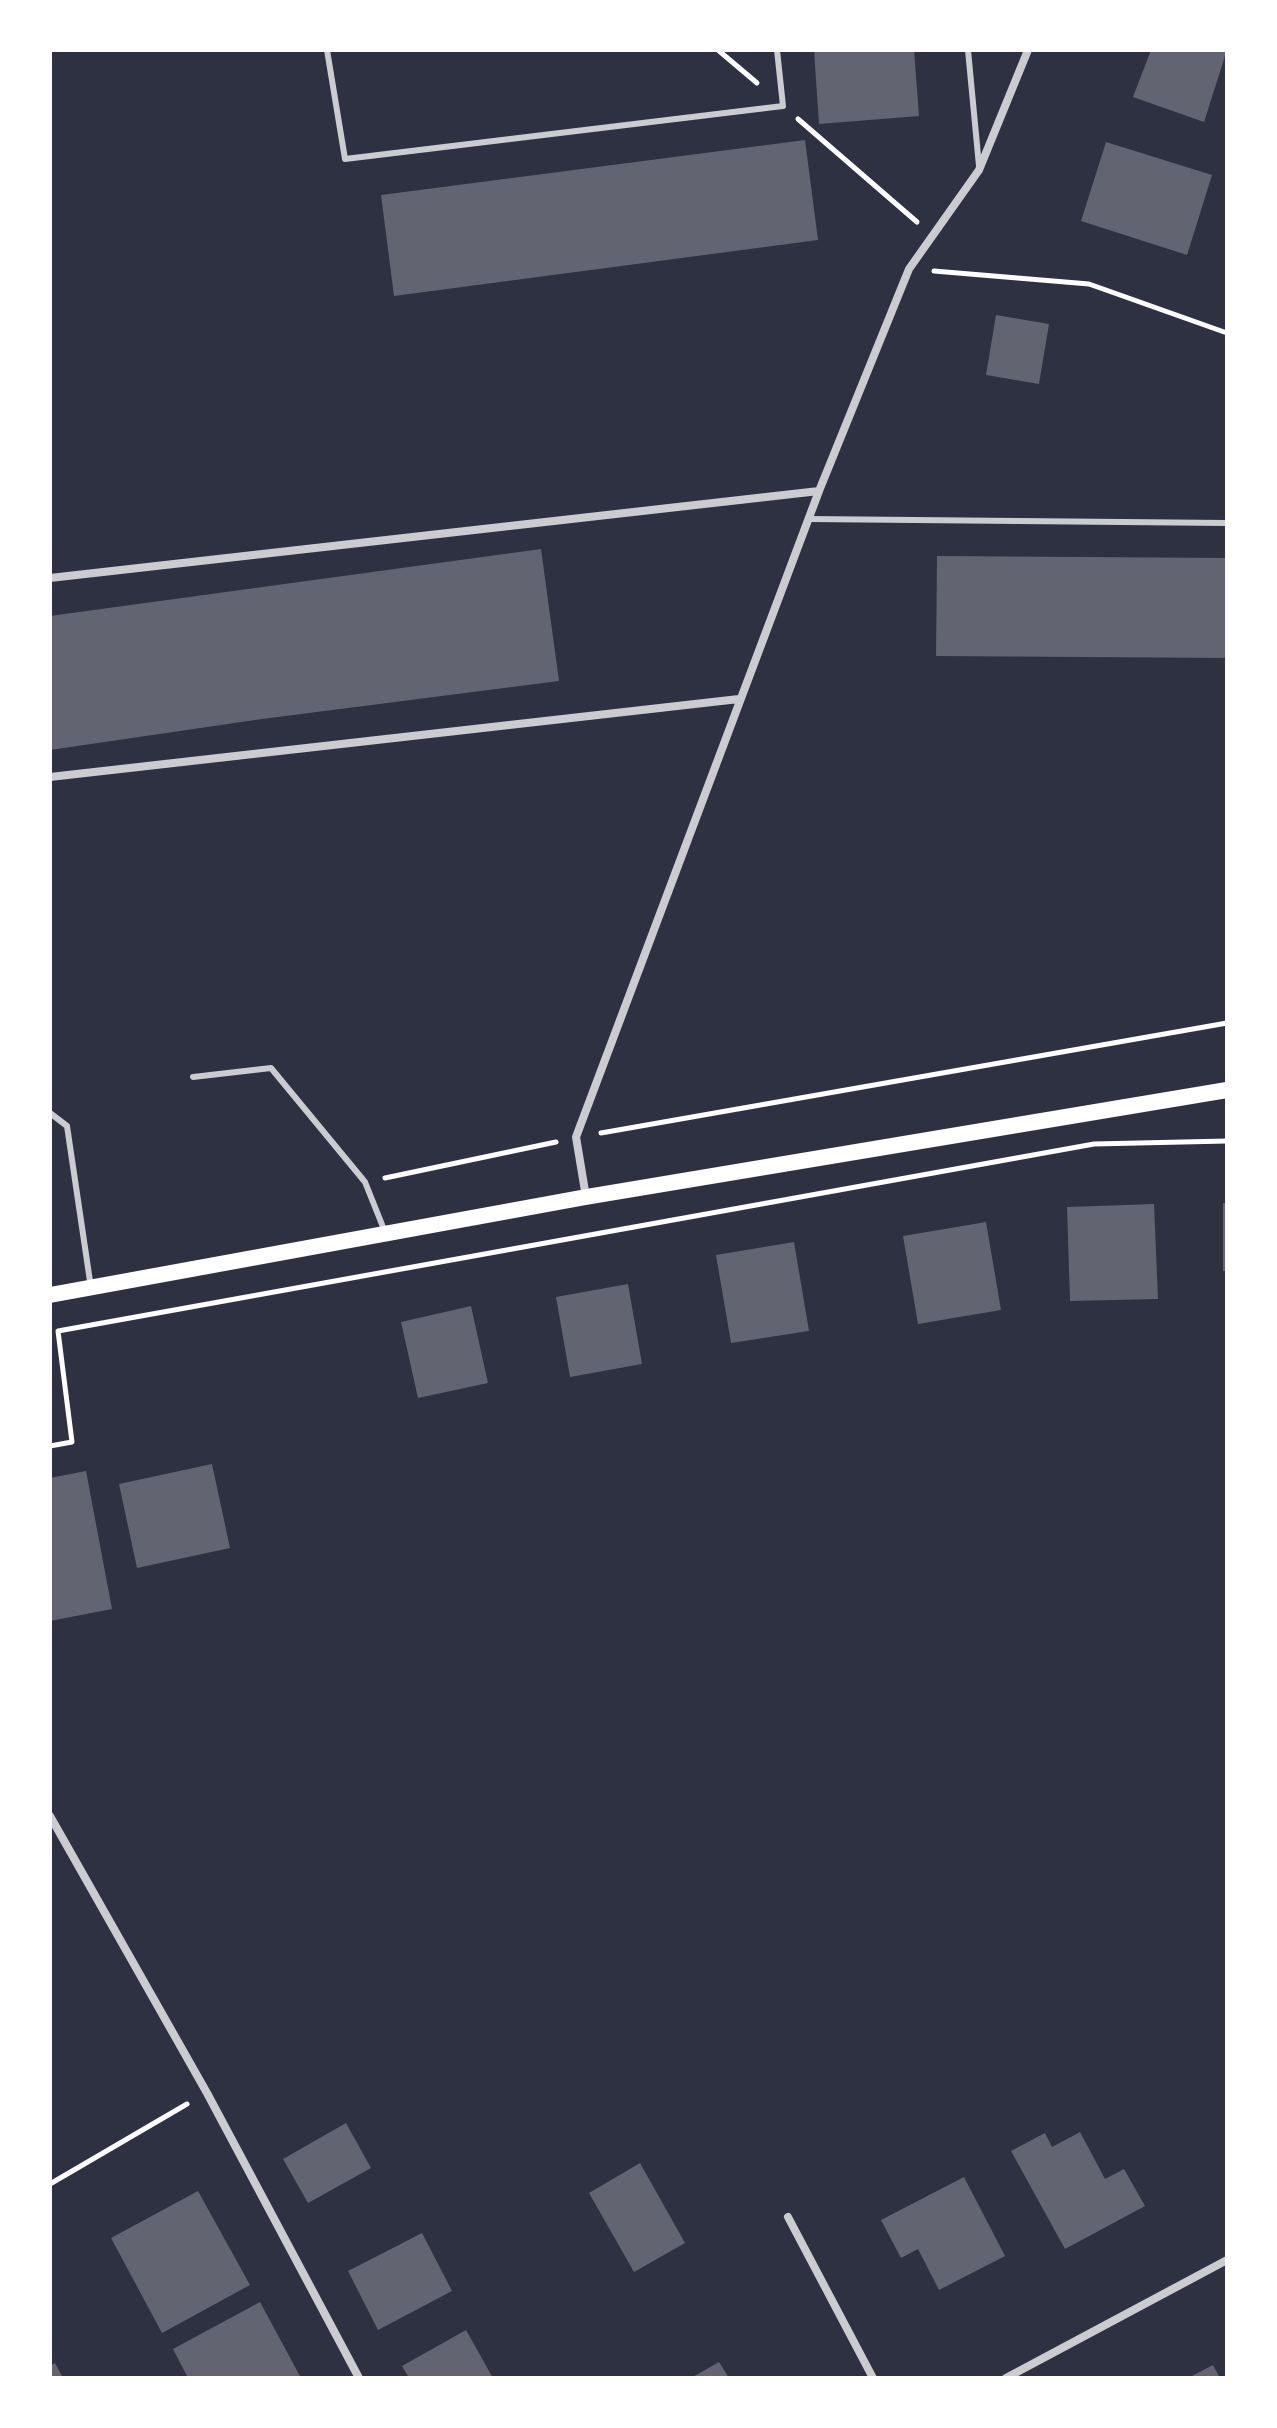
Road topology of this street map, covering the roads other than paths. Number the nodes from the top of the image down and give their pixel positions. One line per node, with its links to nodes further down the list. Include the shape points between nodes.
1 (327, 50): 2 (lane, via 345,159 783,106)
2 (777, 50)
3 (968, 50): 5 (lane)
4 (1028, 50): 5 (street)
5 (979, 170): 6 (street, via 909,269)
6 (819, 491): 7 (street); 9 (street)
7 (809, 519): 8 (lane); 10 (street)
8 (1227, 523)
9 (50, 578)
10 (739, 699): 11 (street); 15 (street, via 576,1137)
11 (50, 777)
12 (193, 1077): 16 (lane, via 271,1068 365,1182)
13 (1227, 1090): 15 (main road)
14 (50, 1113): 17 (lane, via 67,1126)
15 (586, 1197): 16 (main road)
16 (385, 1232): 17 (main road)
17 (91, 1288): 18 (main road)
18 (50, 1295)
19 (50, 1816): 22 (street, via 207,2093)
20 (788, 2217): 23 (street)
21 (1227, 2260): 24 (street)
22 (359, 2378)
23 (873, 2378)
24 (1006, 2378)

